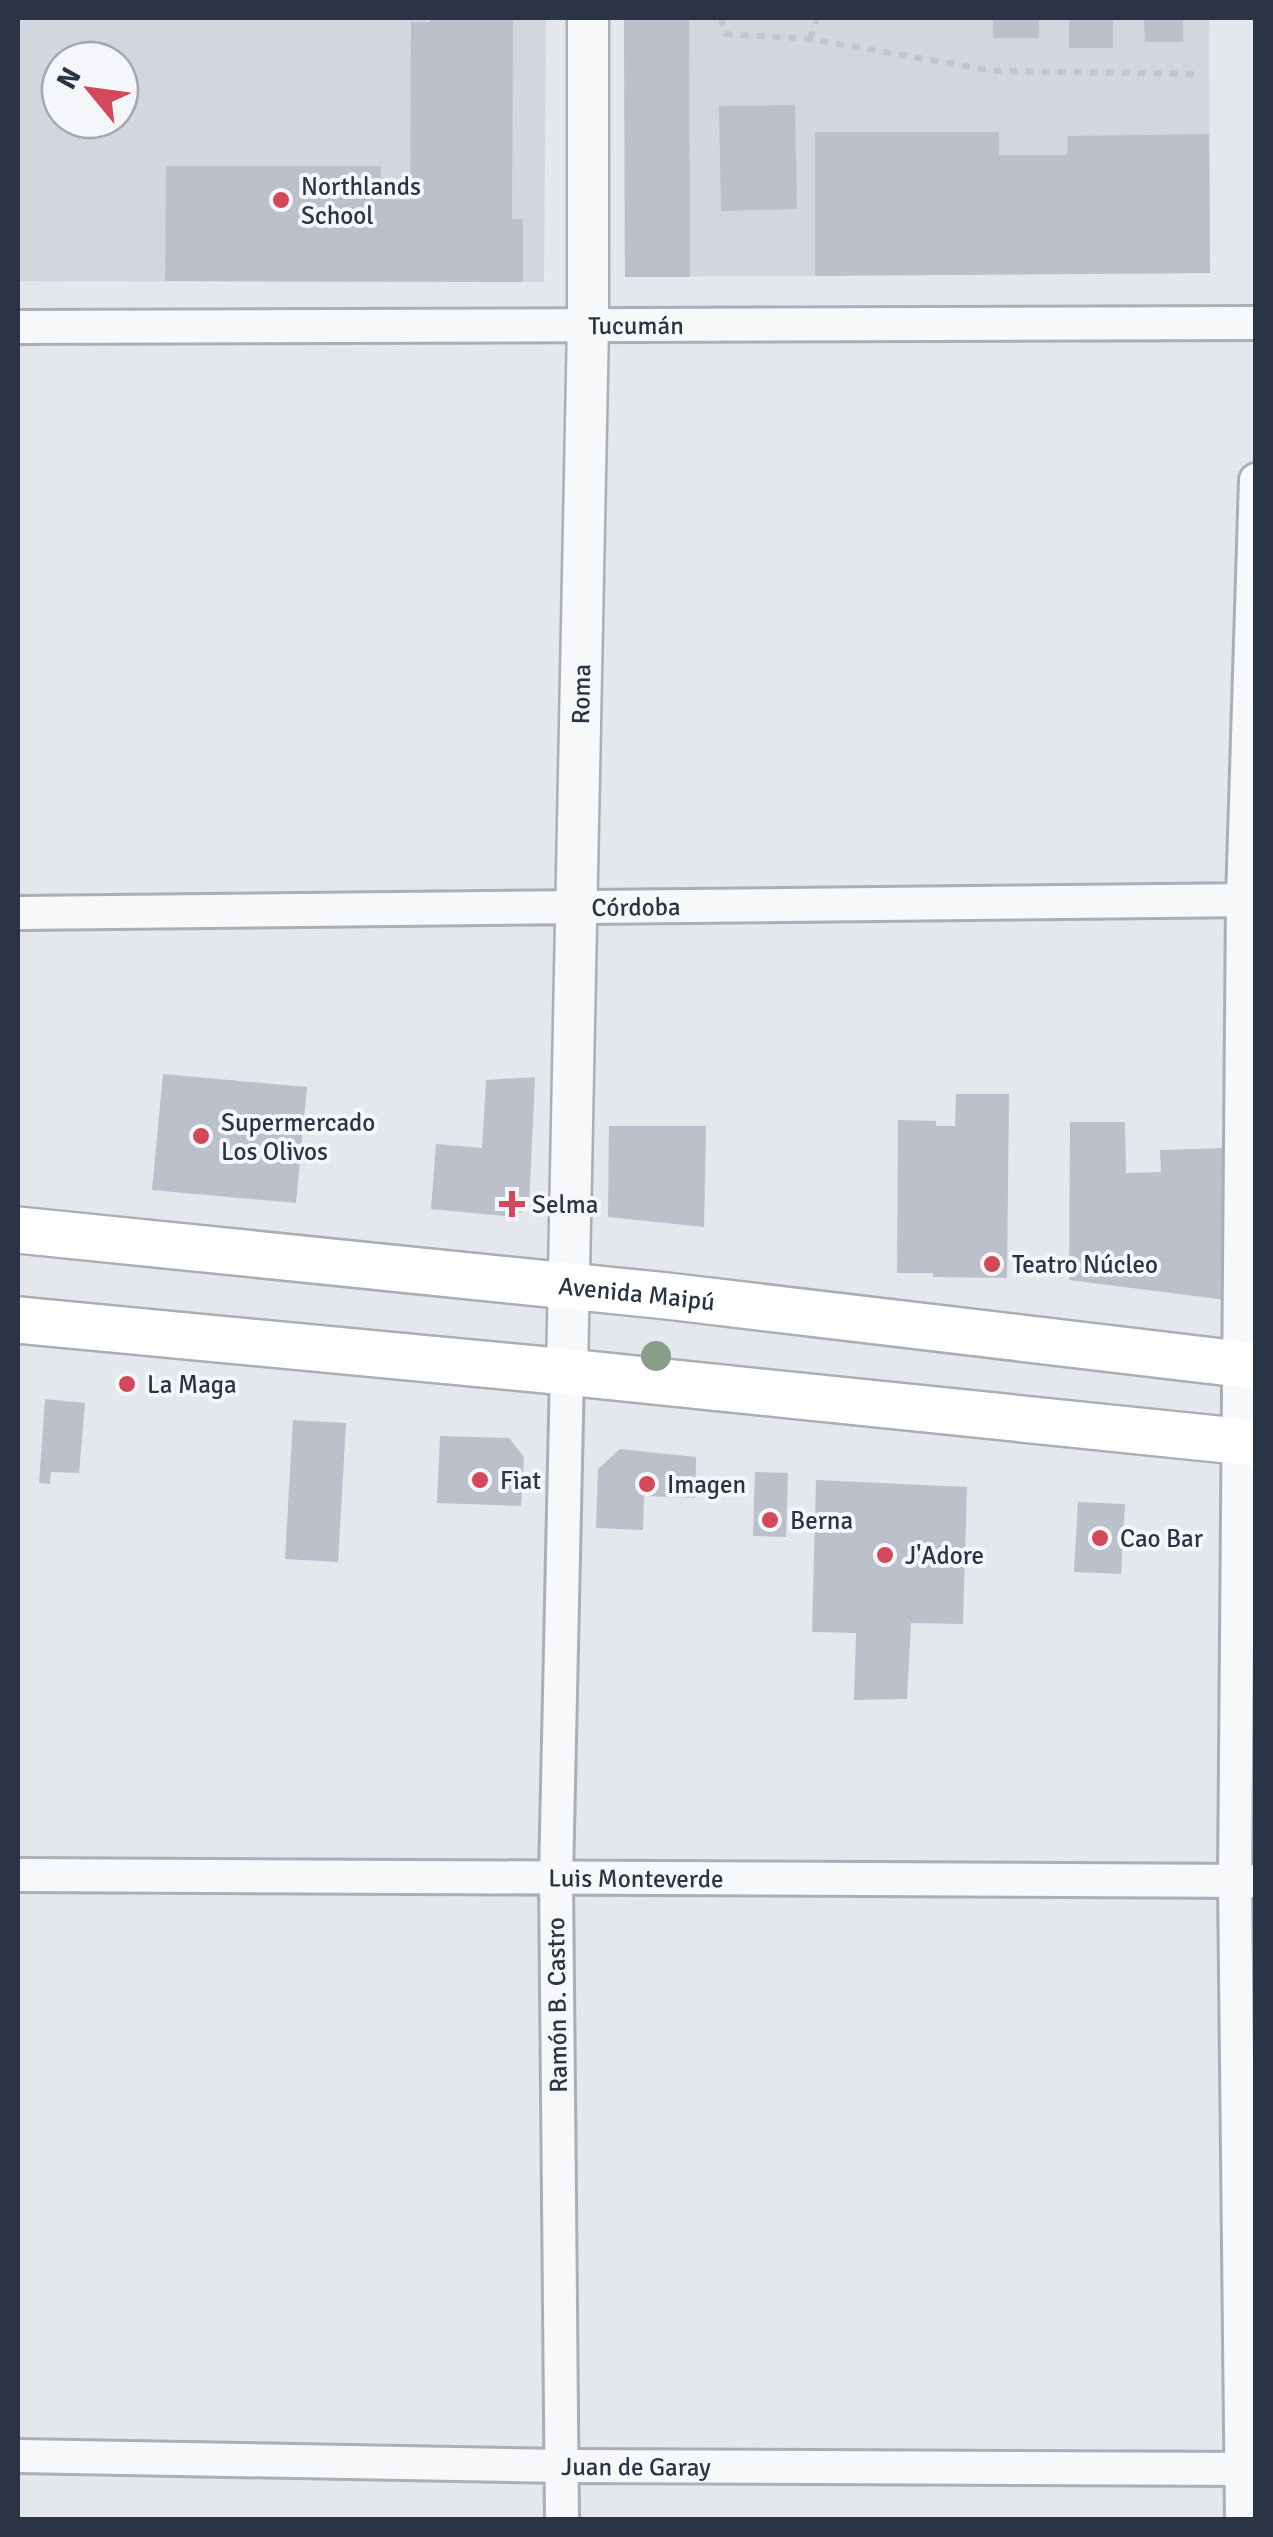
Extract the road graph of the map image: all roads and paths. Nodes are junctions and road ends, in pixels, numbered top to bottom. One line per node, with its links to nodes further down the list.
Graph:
1 (588, 18): 7 (street, Roma)
2 (720, 18): 4 (path)
3 (817, 18): 4 (path)
4 (810, 39): 5 (path)
5 (1201, 74)
6 (1256, 323): 7 (street, Tucumán)
7 (588, 325): 8 (street, Tucumán); 11 (street, Roma)
8 (18, 327)
9 (1256, 480): 10 (street)
10 (1249, 900): 11 (street, Córdoba); 16 (street)
11 (574, 908): 12 (street, Córdoba); 14 (street, Roma)
12 (18, 913)
13 (18, 1230): 14 (main road, Avenida Maipú)
14 (568, 1285): 16 (main road, Avenida Maipú); 17 (street, Roma)
15 (18, 1320): 17 (main road)
16 (1247, 1365): 18 (street)
17 (567, 1372): 18 (main road); 20 (street, Ramón B. Castro)
18 (1247, 1442): 21 (street)
19 (18, 1875): 20 (street, Luis Monteverde)
20 (556, 1878): 21 (street, Luis Monteverde); 23 (street, Ramón B. Castro)
21 (1245, 1881): 24 (street)
22 (18, 2456): 23 (street, Juan de Garay)
23 (562, 2466): 24 (street, Juan de Garay); 25 (street, Ramón B. Castro)
24 (1249, 2469): 26 (street)
25 (562, 2520)
26 (1242, 2520)

